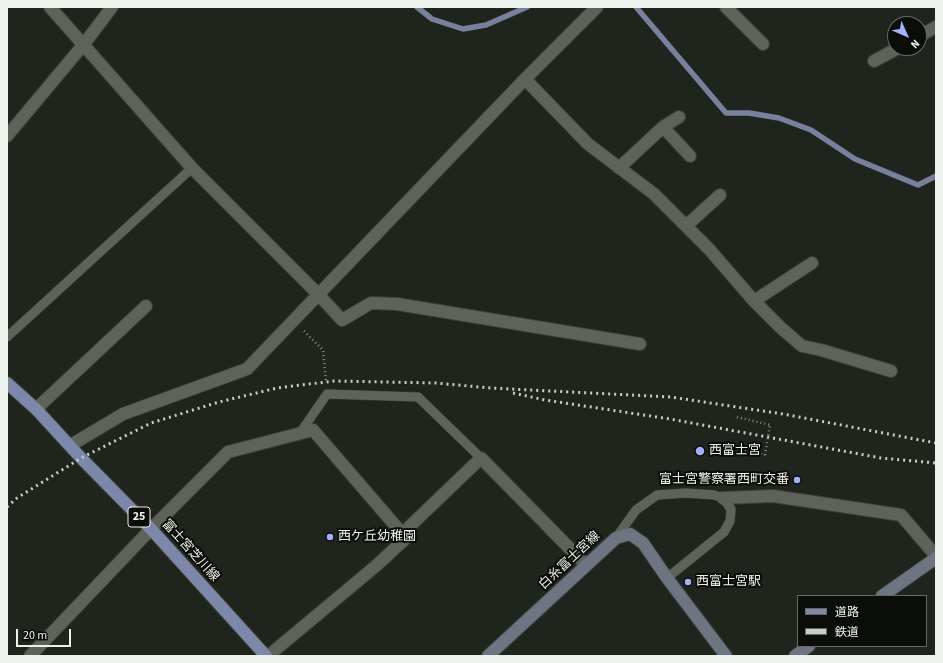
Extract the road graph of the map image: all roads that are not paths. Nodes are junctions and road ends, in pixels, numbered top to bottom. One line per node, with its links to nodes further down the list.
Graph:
1 (50, 7): 7 (street)
2 (112, 7): 7 (street)
3 (598, 7): 11 (street)
4 (726, 7): 8 (street)
5 (936, 27): 6 (street)
6 (927, 32)
7 (84, 44): 14 (street); 16 (street)
8 (763, 44)
9 (887, 54): 10 (street)
10 (874, 61)
11 (525, 79): 17 (street); 21 (street)
12 (678, 117): 13 (street)
13 (663, 128): 15 (street); 17 (street)
14 (7, 136)
15 (690, 156)
16 (192, 168): 21 (street); 24 (lane)
17 (619, 168): 19 (street)
18 (720, 195): 19 (street)
19 (686, 226): 22 (street)
20 (812, 263): 22 (street)
21 (318, 294): 25 (street); 30 (street)
22 (754, 301): 26 (street)
23 (146, 306): 28 (street)
24 (7, 337)
25 (640, 344)
26 (891, 371)
27 (7, 383): 28 (main road, 富士宮芝川線 / 25)
28 (36, 409): 30 (main road, 富士宮芝川線 / 25)
29 (300, 433): 31 (lane); 33 (street); 34 (street)
30 (70, 445): 33 (main road, 富士宮芝川線 / 25)
31 (481, 458): 34 (street); 37 (street)
32 (723, 498): 35 (lane); 36 (street); 38 (lane)
33 (151, 528): 41 (street); 42 (main road, 富士宮芝川線 / 25)
34 (406, 538): 42 (street)
35 (616, 538): 37 (main road, 白糸富士宮線); 38 (main road, 白糸富士宮線)
36 (936, 557): 39 (main road)
37 (586, 565): 43 (main road, 白糸富士宮線)
38 (667, 578): 44 (main road, 白糸富士宮線)
39 (883, 595)
40 (808, 647): 45 (main road)
41 (30, 656)
42 (267, 656)
43 (488, 656)
44 (726, 656)
45 (794, 656)

